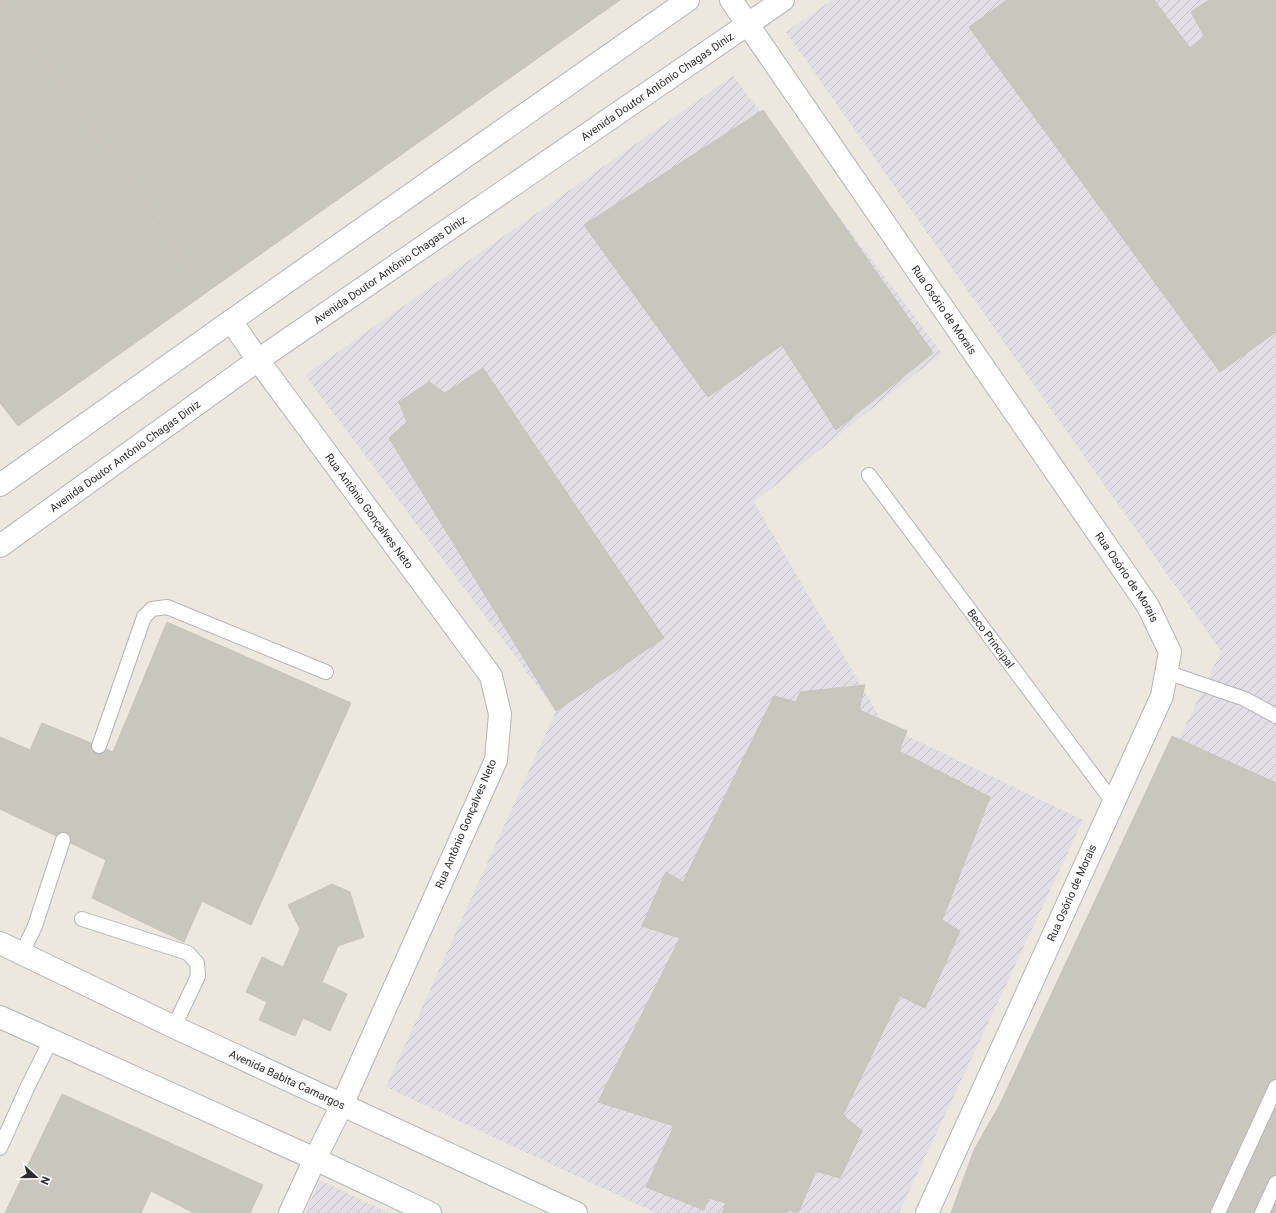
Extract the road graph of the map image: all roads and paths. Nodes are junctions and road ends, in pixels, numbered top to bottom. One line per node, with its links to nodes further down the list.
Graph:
1 (688, 0): 5 (street)
2 (731, 0): 4 (street, Rua Osório de Morais)
3 (783, 0): 4 (street, Avenida Doutor Antônio Chagas Diniz)
4 (748, 26): 6 (street, Avenida Doutor Antônio Chagas Diniz); 11 (street, Rua Osório de Morais)
5 (231, 320): 6 (street, Rua Antônio Gonçalves Neto); 8 (street)
6 (258, 360): 9 (street, Avenida Doutor Antônio Chagas Diniz); 23 (street, Rua Antônio Gonçalves Neto)
7 (869, 475): 14 (lane, Beco Principal)
8 (0, 485)
9 (0, 546)
10 (326, 672): 13 (lane)
11 (1166, 672): 12 (lane); 14 (street, Rua Osório de Morais)
12 (1276, 716)
13 (99, 746)
14 (1113, 802): 30 (street, Rua Osório de Morais)
15 (63, 840): 18 (lane)
16 (82, 919): 20 (lane)
17 (0, 943): 18 (street, Avenida Babita Camargos)
18 (22, 953): 20 (street, Avenida Babita Camargos)
19 (0, 1017): 21 (street)
20 (174, 1027): 23 (street, Avenida Babita Camargos)
21 (51, 1040): 24 (lane); 25 (street)
22 (1276, 1087): 31 (lane)
23 (342, 1105): 25 (street, Rua Antônio Gonçalves Neto); 29 (street, Avenida Babita Camargos)
24 (0, 1148)
25 (315, 1159): 27 (street, Rua Antônio Gonçalves Neto); 28 (street)
26 (1276, 1183): 32 (lane)
27 (290, 1213)
28 (430, 1213)
29 (576, 1213)
30 (927, 1213)
31 (1218, 1213)
32 (1262, 1213)

